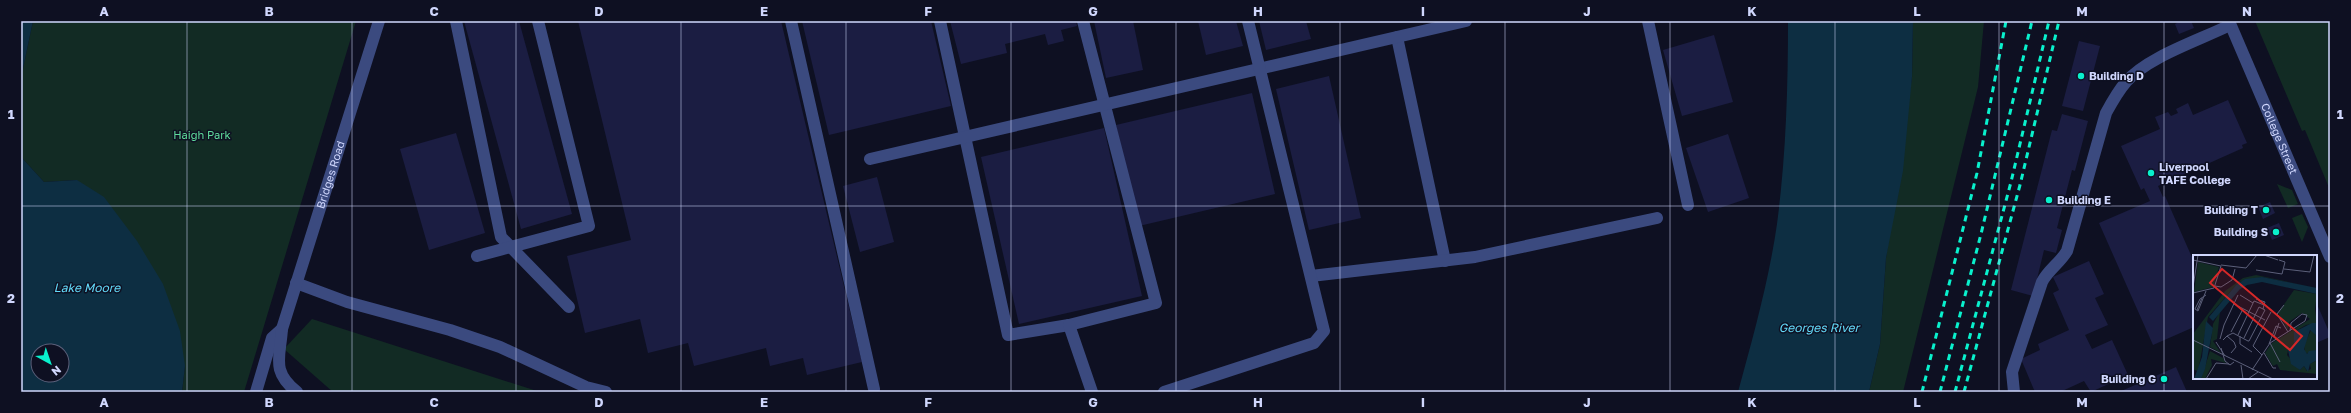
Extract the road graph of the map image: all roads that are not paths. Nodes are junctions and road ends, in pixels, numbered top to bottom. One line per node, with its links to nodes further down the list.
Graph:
1 (378, 21): 24 (street, Bridges Road)
2 (456, 21): 19 (street)
3 (538, 21): 19 (street)
4 (791, 21): 28 (street)
5 (940, 21): 15 (street)
6 (1084, 21): 14 (street)
7 (1248, 21): 13 (street)
8 (1466, 21): 11 (street)
9 (1648, 21): 17 (street)
10 (2230, 23): 21 (street, College Street); 34 (street)
11 (1416, 27): 12 (street)
12 (1397, 37): 13 (street); 22 (street)
13 (1260, 69): 14 (street); 23 (street)
14 (1104, 105): 15 (street); 26 (street)
15 (964, 137): 16 (street); 26 (street)
16 (870, 159)
17 (1688, 205)
18 (1657, 218): 22 (street)
19 (512, 247): 20 (street); 25 (street)
20 (477, 256)
21 (2330, 257)
22 (1445, 261): 23 (street)
23 (1311, 276): 33 (street)
24 (296, 283): 27 (street, Bridges Road); 31 (street)
25 (569, 308)
26 (1069, 325): 32 (street)
27 (282, 335): 29 (street, Bridges Road); 30 (street, Bridges Road)
28 (874, 389)
29 (256, 392)
30 (297, 392)
31 (606, 392)
32 (1092, 392)
33 (1164, 392)
34 (2014, 392)

